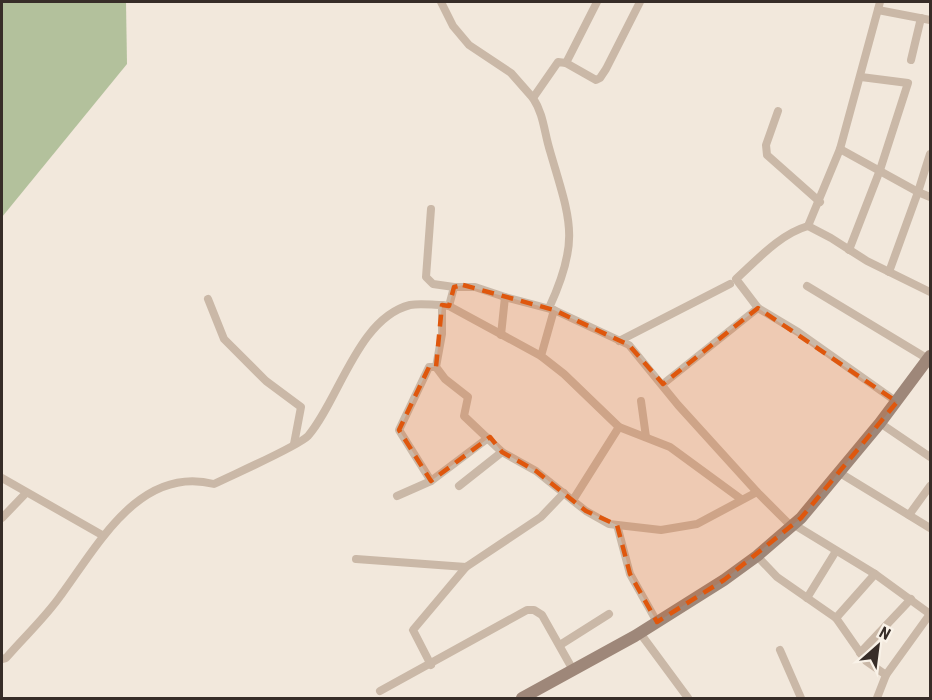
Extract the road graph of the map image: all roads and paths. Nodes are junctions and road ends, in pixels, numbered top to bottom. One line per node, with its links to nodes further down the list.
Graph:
1 (441, 2): 9 (street)
2 (597, 2): 7 (street)
3 (640, 2): 7 (street)
4 (879, 6): 5 (street); 8 (street)
5 (926, 19): 6 (street)
6 (911, 60)
7 (566, 63): 9 (street)
8 (861, 78): 11 (street); 13 (street)
9 (533, 98): 29 (street)
10 (778, 111): 16 (street)
11 (840, 149): 13 (street); 16 (street)
12 (930, 154): 14 (street)
13 (880, 170): 14 (street); 19 (street)
14 (918, 192): 15 (street); 20 (street)
15 (930, 198)
16 (820, 202): 18 (street)
17 (431, 209): 22 (street)
18 (808, 226): 19 (street); 28 (street)
19 (849, 250): 20 (street)
20 (889, 272): 24 (street)
21 (730, 284): 31 (street)
22 (454, 286): 25 (street); 27 (street)
23 (807, 286): 33 (street)
24 (930, 290)
25 (506, 297): 29 (street); 30 (street)
26 (208, 299): 42 (street)
27 (446, 305): 30 (street); 34 (street); 42 (street)
28 (758, 308): 35 (street); 37 (street)
29 (552, 309): 31 (street); 32 (street)
30 (501, 335): 32 (street)
31 (619, 341): 35 (street)
32 (541, 356): 39 (street)
33 (929, 357): 37 (main road)
34 (436, 368): 41 (street); 47 (street)
35 (663, 384): 50 (street)
36 (641, 401): 40 (street)
37 (897, 402): 38 (main road)
38 (880, 423): 44 (street); 45 (main road)
39 (619, 427): 40 (street); 55 (street)
40 (646, 436): 54 (street)
41 (489, 438): 43 (street); 47 (street)
42 (294, 444): 61 (street)
43 (502, 452): 48 (street); 52 (street)
44 (930, 457)
45 (840, 473): 56 (street); 59 (main road)
46 (2, 478): 51 (street)
47 (431, 480): 53 (street)
48 (459, 486)
49 (930, 486): 56 (street)
50 (757, 492): 54 (street); 59 (street)
51 (26, 493): 57 (street); 61 (street)
52 (564, 493): 55 (street); 65 (street)
53 (397, 496)
54 (741, 499): 58 (street)
55 (573, 500): 58 (street)
56 (909, 514): 60 (street)
57 (2, 518)
58 (616, 525): 72 (street)
59 (792, 525): 62 (street); 63 (main road)
60 (930, 528)
61 (102, 535): 77 (street)
62 (836, 550): 66 (street); 67 (street)
63 (757, 556): 67 (street); 72 (main road)
64 (356, 559): 65 (street)
65 (466, 567): 78 (street)
66 (875, 574): 68 (street); 71 (street)
67 (807, 598): 71 (street)
68 (911, 599): 70 (street); 76 (street)
69 (609, 614): 74 (street)
70 (930, 614): 80 (street)
71 (836, 618): 76 (street)
72 (657, 622): 73 (main road)
73 (640, 633): 79 (main road); 83 (street)
74 (560, 645): 78 (street); 79 (street)
75 (780, 650): 84 (street)
76 (860, 653): 80 (street)
77 (2, 659)
78 (431, 665): 81 (street)
79 (573, 670): 82 (main road)
80 (886, 675): 85 (street)
81 (380, 691)
82 (522, 699)
83 (688, 699)
84 (801, 699)
85 (877, 699)

